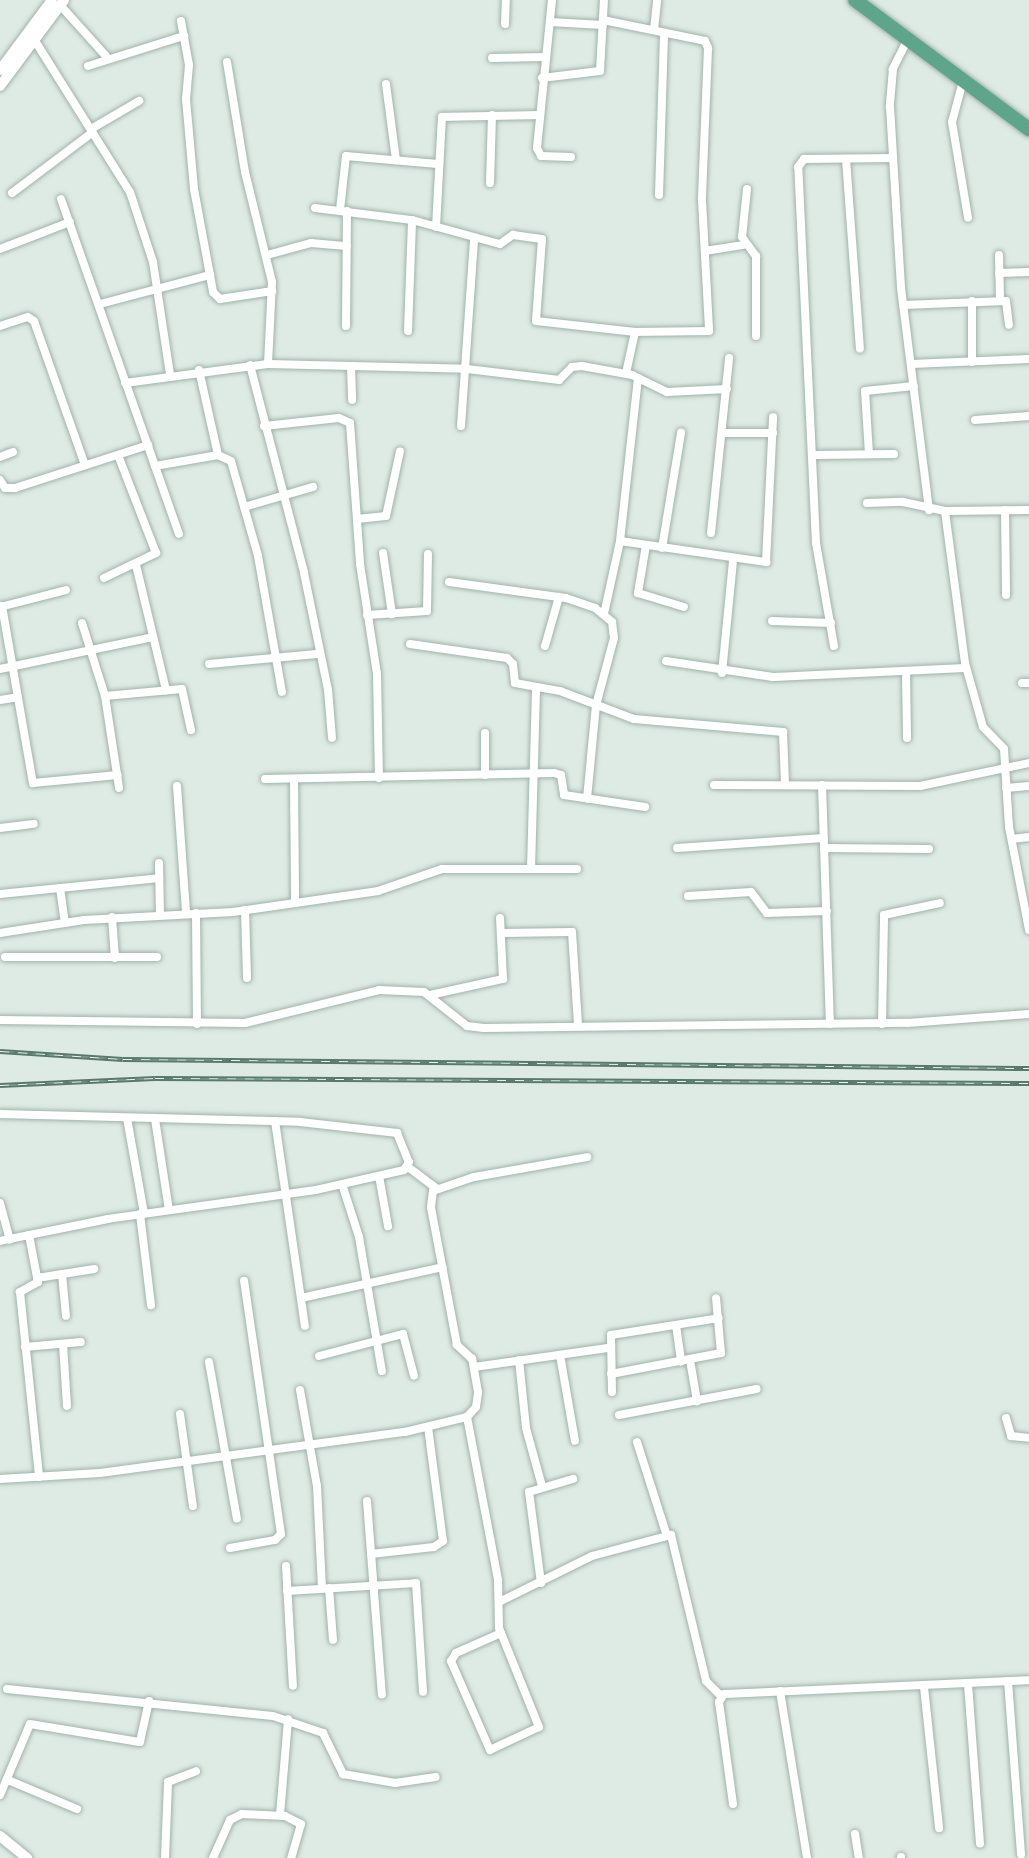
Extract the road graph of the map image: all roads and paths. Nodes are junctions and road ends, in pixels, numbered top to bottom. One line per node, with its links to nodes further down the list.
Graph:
1 (506, 0): 10 (street)
2 (552, 0): 8 (street)
3 (604, 0): 9 (street)
4 (657, 0): 11 (street)
5 (855, 0): 15 (main road)
6 (59, 2): 13 (street); 16 (street)
7 (181, 21): 14 (street)
8 (550, 22): 9 (street); 17 (street)
9 (603, 22): 11 (street); 22 (street)
10 (505, 24)
11 (654, 30): 12 (street)
12 (664, 33): 39 (street); 51 (street)
13 (32, 35): 21 (street); 25 (street); 30 (street)
14 (184, 36): 16 (street); 56 (street)
15 (908, 39): 23 (main road); 32 (street)
16 (106, 56): 20 (street)
17 (545, 57): 18 (street); 22 (street)
18 (492, 58)
19 (227, 63): 52 (street)
20 (88, 66)
21 (0, 69)
22 (542, 78): 28 (street)
23 (963, 81): 29 (main road); 43 (street)
24 (386, 84): 33 (street)
25 (0, 86)
26 (139, 101): 30 (street)
27 (492, 115): 28 (street); 35 (street); 36 (street)
28 (537, 115): 31 (street)
29 (1029, 129)
30 (92, 130): 38 (street); 57 (street)
31 (571, 157)
32 (893, 158): 34 (street); 62 (street)
33 (396, 159): 35 (street); 42 (street)
34 (846, 159): 69 (street); 101 (street)
35 (438, 164): 46 (street)
36 (490, 183)
37 (747, 189): 48 (street)
38 (12, 193)
39 (658, 195)
40 (61, 199): 45 (street)
41 (315, 208): 42 (street)
42 (343, 210): 44 (street); 49 (street)
43 (968, 218)
44 (412, 220): 46 (street); 66 (street)
45 (70, 222): 50 (street); 61 (street)
46 (436, 227): 47 (street)
47 (474, 239): 67 (street); 77 (street)
48 (744, 245): 51 (street); 68 (street)
49 (347, 246): 52 (street); 65 (street)
50 (0, 249)
51 (705, 251): 67 (street)
52 (267, 255): 58 (street)
53 (999, 255): 55 (street)
54 (1029, 272): 55 (street)
55 (999, 273): 59 (street)
56 (210, 275): 57 (street); 58 (street)
57 (158, 289): 61 (street); 80 (street)
58 (272, 291): 73 (street)
59 (1000, 300): 60 (street); 63 (street)
60 (972, 301): 62 (street); 72 (street)
61 (100, 304): 82 (street)
62 (903, 305): 74 (street)
63 (1009, 325)
64 (0, 326): 103 (street)
65 (346, 326)
66 (408, 331)
67 (635, 332): 79 (street)
68 (756, 336)
69 (860, 348)
70 (729, 358): 84 (street)
71 (1029, 359): 72 (street)
72 (972, 362): 74 (street)
73 (268, 364): 75 (street); 76 (street)
74 (911, 364): 83 (street)
75 (250, 365): 78 (street); 89 (street)
76 (351, 367): 77 (street); 85 (street)
77 (467, 369): 79 (street); 90 (street)
78 (199, 370): 80 (street); 100 (street)
79 (626, 373): 81 (street)
80 (170, 375): 82 (street)
81 (638, 378): 84 (street); 117 (street)
82 (125, 383): 94 (street)
83 (914, 386): 97 (street); 110 (street)
84 (727, 389): 92 (street)
85 (352, 400)
86 (1029, 416): 88 (street)
87 (773, 417): 93 (street)
88 (975, 420)
89 (264, 426): 107 (street); 114 (street)
90 (461, 426)
91 (681, 433): 119 (street)
92 (723, 433): 93 (street); 115 (street)
93 (773, 433): 122 (street)
94 (148, 445): 99 (street); 104 (street)
95 (400, 451): 114 (street)
96 (13, 452): 102 (street)
97 (868, 454): 98 (street); 101 (street)
98 (894, 454)
99 (117, 455): 103 (street); 123 (street)
100 (218, 455): 104 (street); 109 (street)
101 (815, 455): 136 (street)
102 (0, 457)
103 (85, 465): 105 (street)
104 (155, 466): 116 (street)
105 (0, 480)
106 (313, 487): 107 (street)
107 (284, 496): 109 (street); 142 (street)
108 (867, 503): 110 (street)
109 (244, 507): 143 (street)
110 (929, 510): 113 (street)
111 (1005, 510): 112 (street); 113 (street); 127 (street)
112 (1029, 510)
113 (945, 511): 147 (street)
114 (357, 519): 133 (street)
115 (711, 533)
116 (179, 534)
117 (620, 541): 118 (street); 132 (street)
118 (646, 545): 119 (street); 130 (street)
119 (662, 548): 122 (street)
120 (383, 553): 131 (street)
121 (428, 554): 131 (street)
122 (733, 560): 149 (street)
123 (136, 565): 124 (street); 137 (street)
124 (104, 578)
125 (449, 582): 128 (street)
126 (66, 590): 129 (street)
127 (1006, 595)
128 (559, 597): 132 (street); 139 (street)
129 (1, 607): 146 (street)
130 (684, 607)
131 (392, 614): 133 (street)
132 (604, 614): 157 (street)
133 (367, 615): 167 (street)
134 (772, 621): 136 (street)
135 (82, 623): 141 (street)
136 (831, 623): 140 (street)
137 (153, 638): 141 (street); 152 (street)
138 (410, 644): 151 (street)
139 (545, 646)
140 (834, 646)
141 (90, 653): 146 (street); 155 (street)
142 (317, 654): 143 (street); 160 (street)
143 (277, 659): 145 (street); 153 (street)
144 (666, 661): 149 (street)
145 (209, 664)
146 (12, 667): 148 (street); 154 (street)
147 (966, 668): 150 (street); 163 (street)
148 (0, 669)
149 (722, 673): 150 (street)
150 (906, 673): 161 (street)
151 (536, 687): 157 (street); 164 (street)
152 (166, 690): 155 (street); 158 (street)
153 (282, 692)
154 (18, 696): 156 (street); 166 (street)
155 (105, 696): 166 (street)
156 (0, 700)
157 (596, 705): 170 (street); 177 (street)
158 (191, 730)
159 (485, 733): 165 (street)
160 (332, 738)
161 (907, 738)
162 (1029, 763): 163 (street)
163 (1004, 765): 172 (street); 176 (street)
164 (530, 774): 165 (street); 177 (street); 188 (street)
165 (484, 775): 167 (street)
166 (118, 776): 175 (street)
167 (379, 778): 169 (street)
168 (265, 779): 169 (street)
169 (294, 780): 195 (street)
170 (784, 784): 171 (street); 172 (street)
171 (714, 785)
172 (822, 785): 182 (street)
173 (177, 786): 201 (street)
174 (1029, 786): 176 (street)
175 (118, 788)
176 (1006, 788): 183 (street)
177 (587, 799): 178 (street)
178 (645, 807)
179 (34, 824): 180 (street)
180 (0, 828)
181 (1029, 837): 183 (street)
182 (824, 838): 184 (street); 185 (street)
183 (1012, 839): 193 (street)
184 (677, 848)
185 (824, 848): 186 (street); 198 (street)
186 (929, 849)
187 (159, 863): 190 (street)
188 (531, 869): 189 (street); 195 (street)
189 (578, 869)
190 (159, 878): 191 (street); 200 (street)
191 (60, 888): 192 (street); 204 (street)
192 (0, 894)
193 (1026, 895): 205 (street)
194 (688, 896): 198 (street)
195 (295, 903): 197 (street)
196 (940, 903): 217 (street)
197 (245, 910): 199 (street); 211 (street)
198 (827, 911): 216 (street)
199 (196, 913): 201 (street); 215 (street)
200 (160, 914): 201 (street); 202 (street)
201 (186, 914)
202 (112, 917): 204 (street); 210 (street)
203 (500, 918): 207 (street)
204 (65, 922): 206 (street)
205 (1029, 930)
206 (0, 933)
207 (502, 933): 212 (street); 218 (street)
208 (6, 957): 210 (street)
209 (157, 957): 210 (street)
210 (115, 958)
211 (247, 978)
212 (430, 995): 215 (street); 218 (street)
213 (1029, 1014): 217 (street)
214 (0, 1020): 215 (street)
215 (197, 1024)
216 (830, 1024): 217 (street); 218 (street)
217 (882, 1024)
218 (578, 1026)
219 (0, 1114): 220 (street)
220 (127, 1118): 221 (street); 231 (street)
221 (154, 1119): 222 (street); 230 (street)
222 (275, 1121): 224 (street); 228 (street)
223 (587, 1157): 227 (street)
224 (408, 1167): 225 (street); 227 (street)
225 (379, 1176): 226 (street); 232 (street)
226 (342, 1184): 228 (street); 241 (street)
227 (436, 1188): 236 (street)
228 (285, 1194): 230 (street); 242 (street)
229 (0, 1203): 234 (street)
230 (170, 1210): 231 (street)
231 (142, 1213): 233 (street); 244 (street)
232 (388, 1226)
233 (29, 1235): 234 (street); 239 (street)
234 (10, 1240): 235 (street)
235 (0, 1241)
236 (443, 1267): 241 (street); 259 (street)
237 (94, 1269): 238 (street)
238 (63, 1274): 239 (street); 245 (street)
239 (37, 1278): 252 (street)
240 (244, 1281): 277 (street)
241 (368, 1284): 242 (street); 249 (street)
242 (301, 1298): 248 (street)
243 (716, 1298): 246 (street)
244 (151, 1305)
245 (66, 1316)
246 (719, 1318): 247 (street); 257 (street)
247 (676, 1325): 253 (street); 257 (street)
248 (305, 1326)
249 (377, 1340): 255 (street); 260 (street); 262 (street)
250 (81, 1342): 251 (street)
251 (63, 1344): 252 (street); 267 (street)
252 (25, 1347): 280 (street)
253 (608, 1348): 254 (street); 261 (street)
254 (560, 1355): 256 (street); 274 (street)
255 (319, 1356)
256 (519, 1360): 259 (street); 283 (street)
257 (685, 1361): 261 (street); 266 (street)
258 (209, 1362): 278 (street)
259 (474, 1367): 270 (street)
260 (382, 1371)
261 (611, 1374): 265 (street)
262 (414, 1376)
263 (757, 1389): 266 (street)
264 (300, 1390): 275 (street)
265 (612, 1392)
266 (698, 1401): 269 (street)
267 (67, 1406)
268 (180, 1414): 279 (street)
269 (620, 1415)
270 (467, 1417): 272 (street); 295 (street)
271 (1006, 1418): 273 (street)
272 (428, 1427): 275 (street); 289 (street)
273 (1029, 1438)
274 (575, 1441)
275 (310, 1442): 277 (street); 293 (street)
276 (637, 1442): 287 (street)
277 (270, 1448): 278 (street); 288 (street)
278 (229, 1453): 279 (street); 286 (street)
279 (187, 1459): 280 (street); 285 (street)
280 (39, 1477): 281 (street)
281 (0, 1479)
282 (573, 1479): 283 (street)
283 (542, 1486): 291 (street)
284 (367, 1501): 289 (street)
285 (193, 1506)
286 (237, 1519)
287 (666, 1533): 291 (street); 307 (street)
288 (230, 1548)
289 (371, 1554): 292 (street)
290 (286, 1566): 294 (street)
291 (541, 1583): 295 (street)
292 (373, 1584): 293 (street); 305 (street); 306 (street)
293 (326, 1588): 294 (street); 297 (street)
294 (287, 1591): 301 (street)
295 (499, 1602): 296 (street)
296 (501, 1634): 296 (street)
297 (333, 1640)
298 (1029, 1680): 299 (street)
299 (1008, 1681): 300 (street); 321 (street)
300 (968, 1684): 302 (street); 320 (street)
301 (293, 1686)
302 (924, 1687): 304 (street); 317 (street)
303 (7, 1689): 308 (street)
304 (780, 1691): 307 (street); 326 (street)
305 (423, 1692)
306 (382, 1694)
307 (721, 1696): 314 (street)
308 (149, 1701): 309 (street); 312 (street)
309 (288, 1719): 311 (street); 316 (street)
310 (196, 1771): 323 (street)
311 (436, 1777)
312 (8, 1780): 313 (street); 315 (street)
313 (0, 1795)
314 (733, 1804)
315 (76, 1809)
316 (280, 1815): 324 (street); 325 (street)
317 (939, 1828)
318 (855, 1834): 327 (street)
319 (0, 1836): 322 (street)
320 (980, 1844)
321 (1021, 1855)
322 (27, 1858)
323 (165, 1858)
324 (213, 1858)
325 (291, 1858)
326 (807, 1858)
327 (859, 1858)

